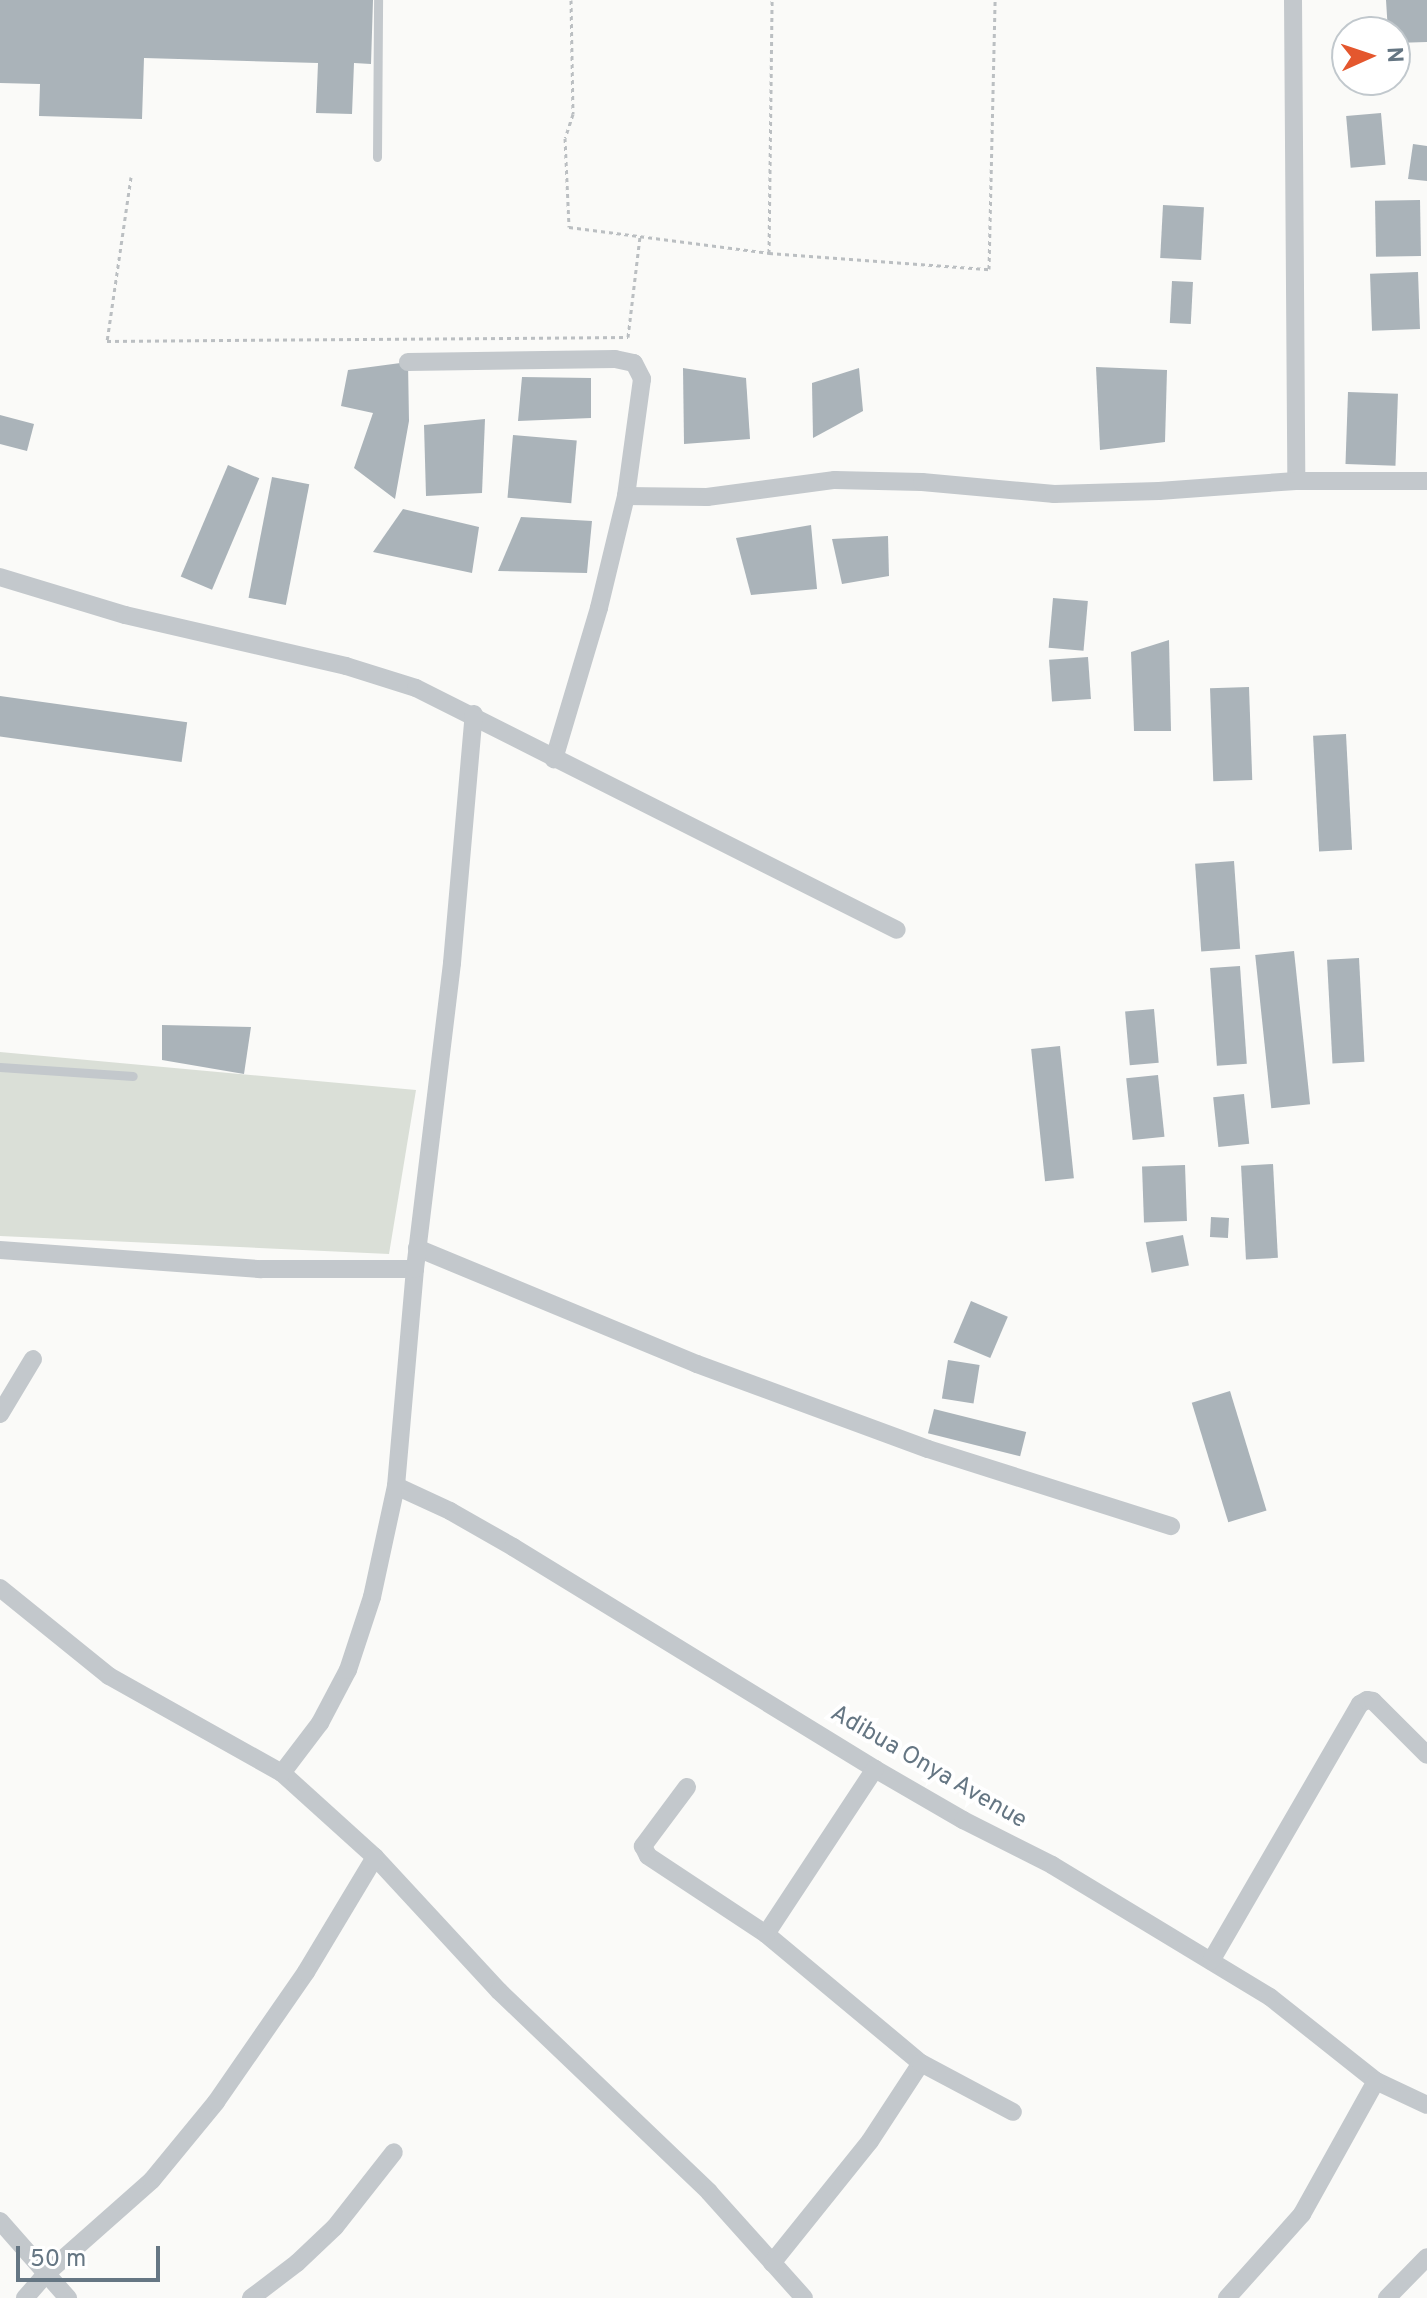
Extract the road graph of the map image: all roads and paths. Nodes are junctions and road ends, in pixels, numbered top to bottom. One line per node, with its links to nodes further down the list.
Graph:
1 (378, 0): 6 (lane)
2 (571, 0): 8 (path)
3 (772, 0): 9 (path)
4 (995, 0): 9 (path)
5 (1293, 0): 11 (street)
6 (377, 157)
7 (131, 177): 8 (path)
8 (640, 236): 9 (path)
9 (769, 253)
10 (408, 362): 13 (street)
11 (1296, 481): 12 (street); 13 (street)
12 (1427, 481)
13 (626, 496): 16 (street)
14 (0, 577): 15 (street)
15 (474, 714): 16 (street); 20 (street)
16 (554, 759): 17 (street)
17 (897, 930)
18 (0, 1067): 19 (lane)
19 (133, 1076)
20 (417, 1248): 22 (street); 26 (street)
21 (0, 1250): 22 (street)
22 (415, 1269): 25 (street)
23 (33, 1359): 24 (street)
24 (0, 1414)
25 (396, 1486): 29 (street, Adibua Onya Avenue); 30 (street)
26 (1171, 1526)
27 (0, 1588): 30 (street)
28 (1427, 1755): 34 (street)
29 (875, 1769): 33 (street); 34 (street, Adibua Onya Avenue)
30 (282, 1773): 32 (street)
31 (687, 1787): 33 (street)
32 (375, 1857): 42 (street); 43 (street)
33 (766, 1934): 35 (street)
34 (1211, 1961): 36 (street, Adibua Onya Avenue)
35 (921, 2063): 38 (street); 42 (street)
36 (1376, 2081): 37 (street, Adibua Onya Avenue); 48 (street)
37 (1427, 2105)
38 (1013, 2112)
39 (394, 2152): 46 (street)
40 (0, 2221): 43 (street)
41 (1427, 2257): 49 (street)
42 (772, 2263): 47 (street)
43 (47, 2273): 44 (street); 45 (street)
44 (25, 2298)
45 (68, 2298)
46 (251, 2298)
47 (804, 2298)
48 (1227, 2298)
49 (1387, 2298)

